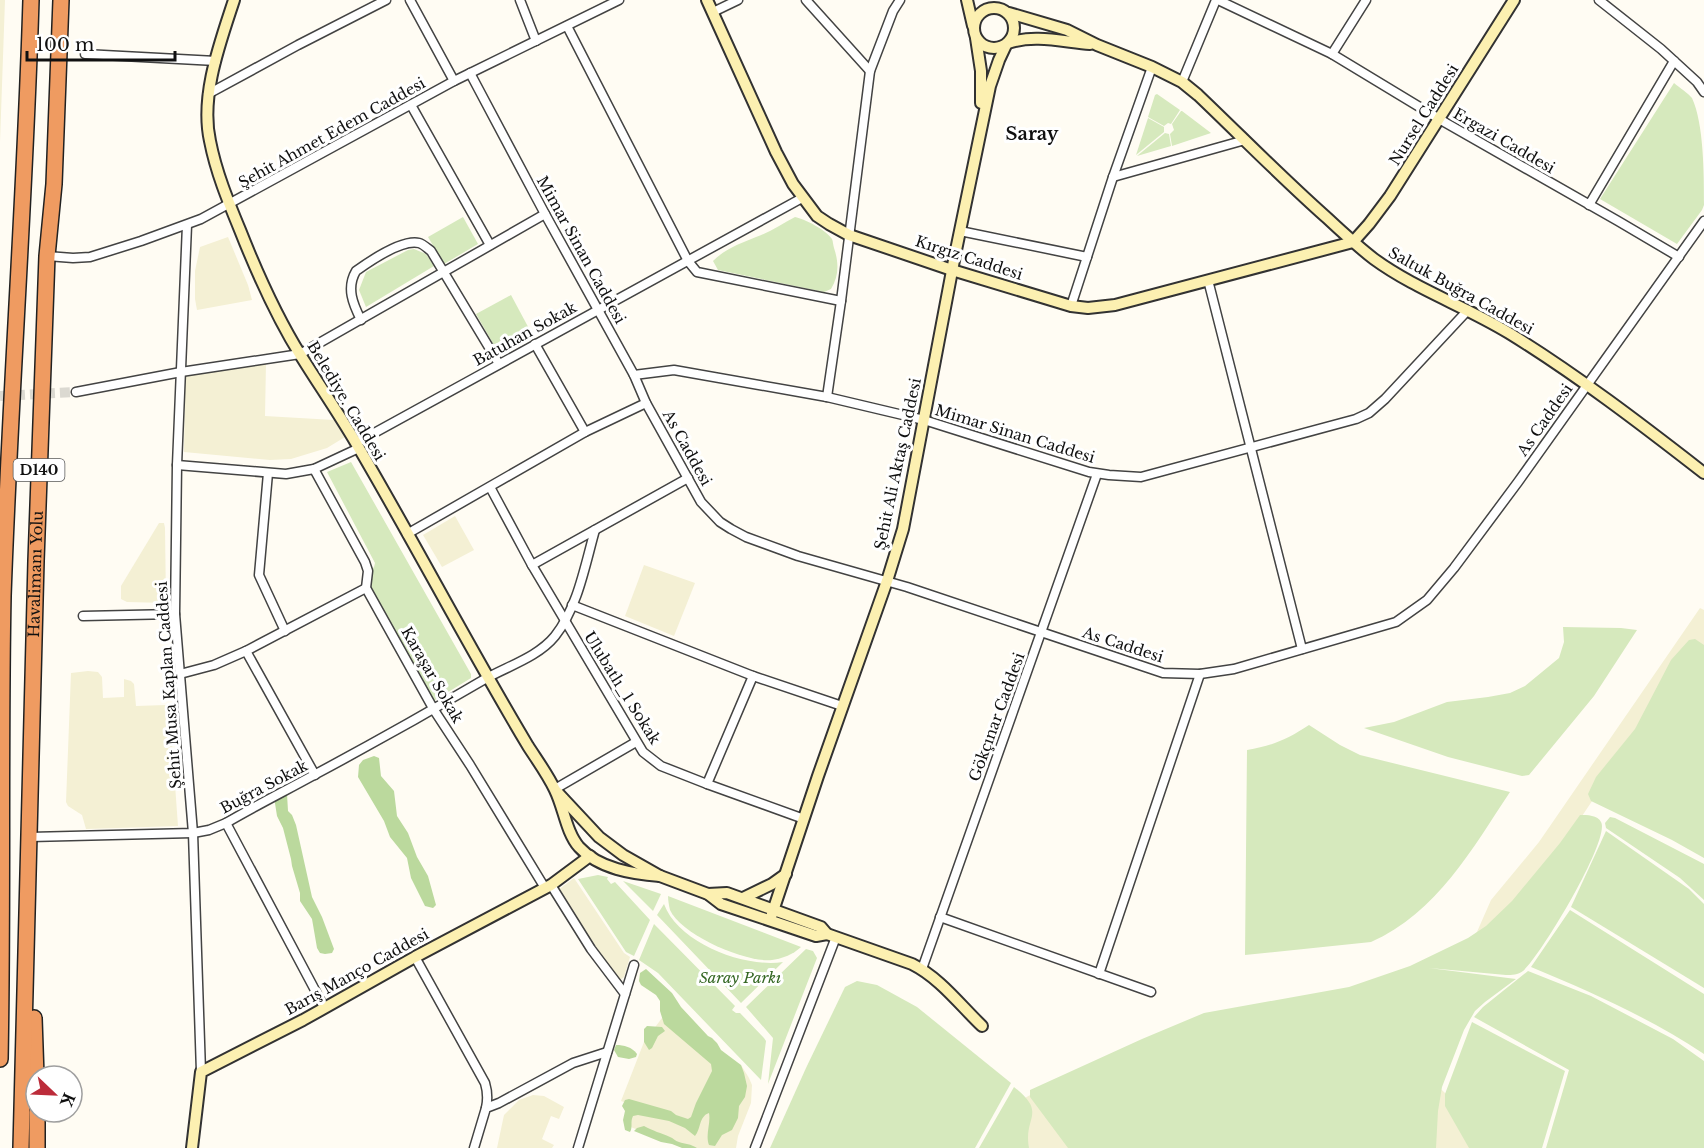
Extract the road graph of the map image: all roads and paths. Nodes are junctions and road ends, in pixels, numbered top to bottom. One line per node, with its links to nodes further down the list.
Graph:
1 (31, 0): 88 (highway, Havalimanı Yolu / D140)
2 (61, 0): 51 (highway, Havalimanı Yolu / D140)
3 (234, 0): 27 (street, Belediye. Caddesi)
4 (386, 0): 35 (street)
5 (410, 0): 32 (street)
6 (520, 0): 22 (street)
7 (619, 0): 20 (street, Şehit Ahmet Edem Caddesi)
8 (707, 0): 19 (street, Kırgız Caddesi)
9 (738, 0): 19 (street)
10 (806, 0): 30 (street)
11 (900, 0): 30 (street)
12 (967, 0): 21 (street, Şehit Ali Aktaş Caddesi)
13 (993, 0): 18 (street)
14 (1217, 0): 26 (street, Ergazi Caddesi); 33 (street)
15 (1366, 0): 26 (street)
16 (1514, 0): 37 (street, Nursel Caddesi)
17 (1599, 0): 28 (street)
18 (1006, 11): 21 (street); 23 (street, Şehit Ali Aktaş Caddesi); 24 (street, Saltuk Buğra Caddesi)
19 (713, 12): 41 (street, Kırgız Caddesi)
20 (567, 26): 22 (street, Şehit Ahmet Edem Caddesi); 54 (street)
21 (974, 31): 23 (street); 39 (street, Şehit Ali Aktaş Caddesi)
22 (536, 41): 31 (street, Şehit Ahmet Edem Caddesi)
23 (1007, 44): 24 (street, Saltuk Buğra Caddesi); 39 (street, Şehit Ali Aktaş Caddesi)
24 (1097, 45): 29 (street, Saltuk Buğra Caddesi)
25 (85, 54): 27 (street)
26 (1332, 54): 37 (street, Ergazi Caddesi)
27 (216, 61): 35 (street, Belediye. Caddesi)
28 (1674, 61): 34 (street); 43 (street)
29 (1152, 67): 33 (street, Saltuk Buğra Caddesi); 40 (street)
30 (870, 71): 48 (street)
31 (470, 73): 32 (street, Şehit Ahmet Edem Caddesi); 44 (street, Mimar Sinan Caddesi)
32 (454, 81): 36 (street, Şehit Ahmet Edem Caddesi)
33 (1182, 82): 38 (street, Saltuk Buğra Caddesi)
34 (1704, 92)
35 (208, 94): 42 (street, Belediye. Caddesi)
36 (411, 105): 42 (street, Şehit Ahmet Edem Caddesi); 50 (street)
37 (1439, 119): 43 (street, Ergazi Caddesi); 49 (street, Nursel Caddesi)
38 (1245, 140): 40 (street); 49 (street, Saltuk Buğra Caddesi)
39 (978, 142): 47 (street, Şehit Ali Aktaş Caddesi)
40 (1113, 177): 52 (street)
41 (802, 198): 48 (street, Kırgız Caddesi); 54 (street, Batuhan Sokak)
42 (230, 205): 46 (street, Şehit Ahmet Edem Caddesi); 64 (street, Belediye. Caddesi)
43 (1589, 205): 53 (street, Ergazi Caddesi)
44 (545, 214): 50 (street); 60 (street, Mimar Sinan Caddesi)
45 (1704, 221): 53 (street, As Caddesi)
46 (187, 225): 51 (street, Şehit Ahmet Edem Caddesi); 66 (street, Şehit Musa Kaplan Caddesi)
47 (960, 231): 52 (street); 55 (street, Şehit Ali Aktaş Caddesi)
48 (849, 235): 55 (street, Kırgız Caddesi); 58 (street)
49 (1353, 242): 57 (street, Kırgız Caddesi); 61 (street, Saltuk Buğra Caddesi)
50 (490, 245): 56 (street)
51 (47, 256): 111 (highway, Havalimanı Yolu / D140)
52 (1087, 257): 59 (street)
53 (1679, 257): 68 (street, As Caddesi)
54 (688, 261): 58 (street); 60 (street, Batuhan Sokak)
55 (952, 270): 59 (street, Kırgız Caddesi); 72 (street, Şehit Ali Aktaş Caddesi)
56 (443, 272): 62 (street); 62 (street); 65 (street)
57 (1208, 280): 59 (street, Kırgız Caddesi); 75 (street)
58 (842, 301): 70 (street)
59 (1071, 306)
60 (598, 310): 63 (street, Batuhan Sokak); 67 (street, Mimar Sinan Caddesi)
61 (1468, 310): 68 (street, Saltuk Buğra Caddesi); 75 (street, Mimar Sinan Caddesi)
62 (361, 320): 64 (street)
63 (535, 344): 65 (street, Batuhan Sokak); 73 (street)
64 (300, 354): 66 (street); 74 (street, Belediye. Caddesi)
65 (499, 364): 74 (street, Batuhan Sokak)
66 (181, 372): 69 (street); 76 (street, Şehit Musa Kaplan Caddesi)
67 (634, 375): 70 (street, Mimar Sinan Caddesi); 71 (street, As Caddesi)
68 (1587, 384): 79 (street, Saltuk Buğra Caddesi); 96 (street, As Caddesi)
69 (76, 392)
70 (827, 397): 72 (street, Mimar Sinan Caddesi)
71 (646, 403): 73 (street); 81 (street, As Caddesi)
72 (924, 420): 80 (street, Mimar Sinan Caddesi); 86 (street, Şehit Ali Aktaş Caddesi)
73 (585, 432): 82 (street)
74 (357, 446): 77 (street, Batuhan Sokak); 84 (street, Belediye. Caddesi)
75 (1251, 447): 80 (street, Mimar Sinan Caddesi); 96 (street)
76 (177, 465): 78 (street, Batuhan Sokak); 90 (street, Şehit Musa Kaplan Caddesi)
77 (314, 468): 78 (street, Batuhan Sokak); 87 (street, Karaşar Sokak)
78 (268, 473): 94 (street)
79 (1704, 473)
80 (1097, 474): 95 (street, Gökçınar Caddesi)
81 (688, 478): 83 (street); 86 (street, As Caddesi)
82 (490, 487): 84 (street); 85 (street, Ulubatlı_1 Sokak)
83 (595, 530): 85 (street); 89 (street, Buğra Sokak)
84 (407, 534): 101 (street, Belediye. Caddesi)
85 (532, 565): 92 (street, Ulubatlı_1 Sokak)
86 (887, 581): 95 (street, As Caddesi); 102 (street, Şehit Ali Aktaş Caddesi)
87 (366, 588): 94 (street); 103 (street, Karaşar Sokak)
88 (2, 598): 93 (highway, Havalimanı Yolu / D140)
89 (573, 605): 92 (street, Buğra Sokak); 100 (street)
90 (175, 614): 91 (street); 98 (street, Şehit Musa Kaplan Caddesi)
91 (83, 616)
92 (566, 621): 101 (street, Buğra Sokak); 104 (street, Ulubatlı_1 Sokak)
93 (1, 624): 121 (highway, Havalimanı Yolu / D140)
94 (285, 631): 97 (street)
95 (1041, 632): 99 (street, As Caddesi); 119 (street, Gökçınar Caddesi)
96 (1302, 649): 99 (street, As Caddesi)
97 (246, 651): 98 (street); 105 (street)
98 (180, 674): 110 (street, Şehit Musa Kaplan Caddesi)
99 (1200, 674): 127 (street)
100 (753, 676): 102 (street); 106 (street)
101 (487, 678): 103 (street, Buğra Sokak); 107 (street, Belediye. Caddesi)
102 (842, 706): 108 (street, Şehit Ali Aktaş Caddesi)
103 (434, 710): 105 (street, Buğra Sokak); 115 (street, Karaşar Sokak)
104 (636, 742): 106 (street, Ulubatlı_1 Sokak); 107 (street)
105 (315, 775): 109 (street, Buğra Sokak)
106 (707, 784): 108 (street, Ulubatlı_1 Sokak)
107 (555, 789): 112 (street); 114 (street)
108 (804, 819): 113 (street, Şehit Ali Aktaş Caddesi)
109 (226, 824): 110 (street, Buğra Sokak); 130 (street)
110 (193, 833): 111 (street, Buğra Sokak); 135 (street, Şehit Musa Kaplan Caddesi)
111 (30, 837): 123 (highway, Havalimanı Yolu / D140)
112 (590, 856): 114 (street); 115 (street, Barış Manço Caddesi)
113 (786, 874): 117 (street); 118 (street, Şehit Ali Aktaş Caddesi)
114 (660, 876): 116 (street)
115 (548, 887): 124 (street, Barış Manço Caddesi); 129 (street, Karaşar Sokak)
116 (708, 894): 117 (street); 120 (street)
117 (743, 898): 118 (street)
118 (774, 909): 120 (street, Şehit Ali Aktaş Caddesi); 122 (street)
119 (940, 917): 126 (street, Gökçınar Caddesi); 127 (street)
120 (770, 920): 122 (street)
121 (1, 929): 133 (highway, Havalimanı Yolu / D140)
122 (831, 935): 126 (street); 138 (street)
123 (27, 941): 134 (highway); 139 (highway, Havalimanı Yolu / D140)
124 (415, 957): 130 (street, Barış Manço Caddesi); 136 (street)
125 (634, 965): 129 (street)
126 (922, 969): 131 (street)
127 (1099, 974): 128 (street)
128 (1151, 992)
129 (625, 994): 132 (street)
130 (324, 1007): 135 (street, Barış Manço Caddesi)
131 (982, 1026)
132 (607, 1052): 136 (street); 143 (street)
133 (0, 1059)
134 (35, 1064)
135 (201, 1072): 141 (street)
136 (486, 1108): 142 (street)
137 (37, 1124): 140 (highway)
138 (759, 1147)
139 (21, 1148)
140 (37, 1148)
141 (192, 1148)
142 (474, 1148)
143 (578, 1148)

